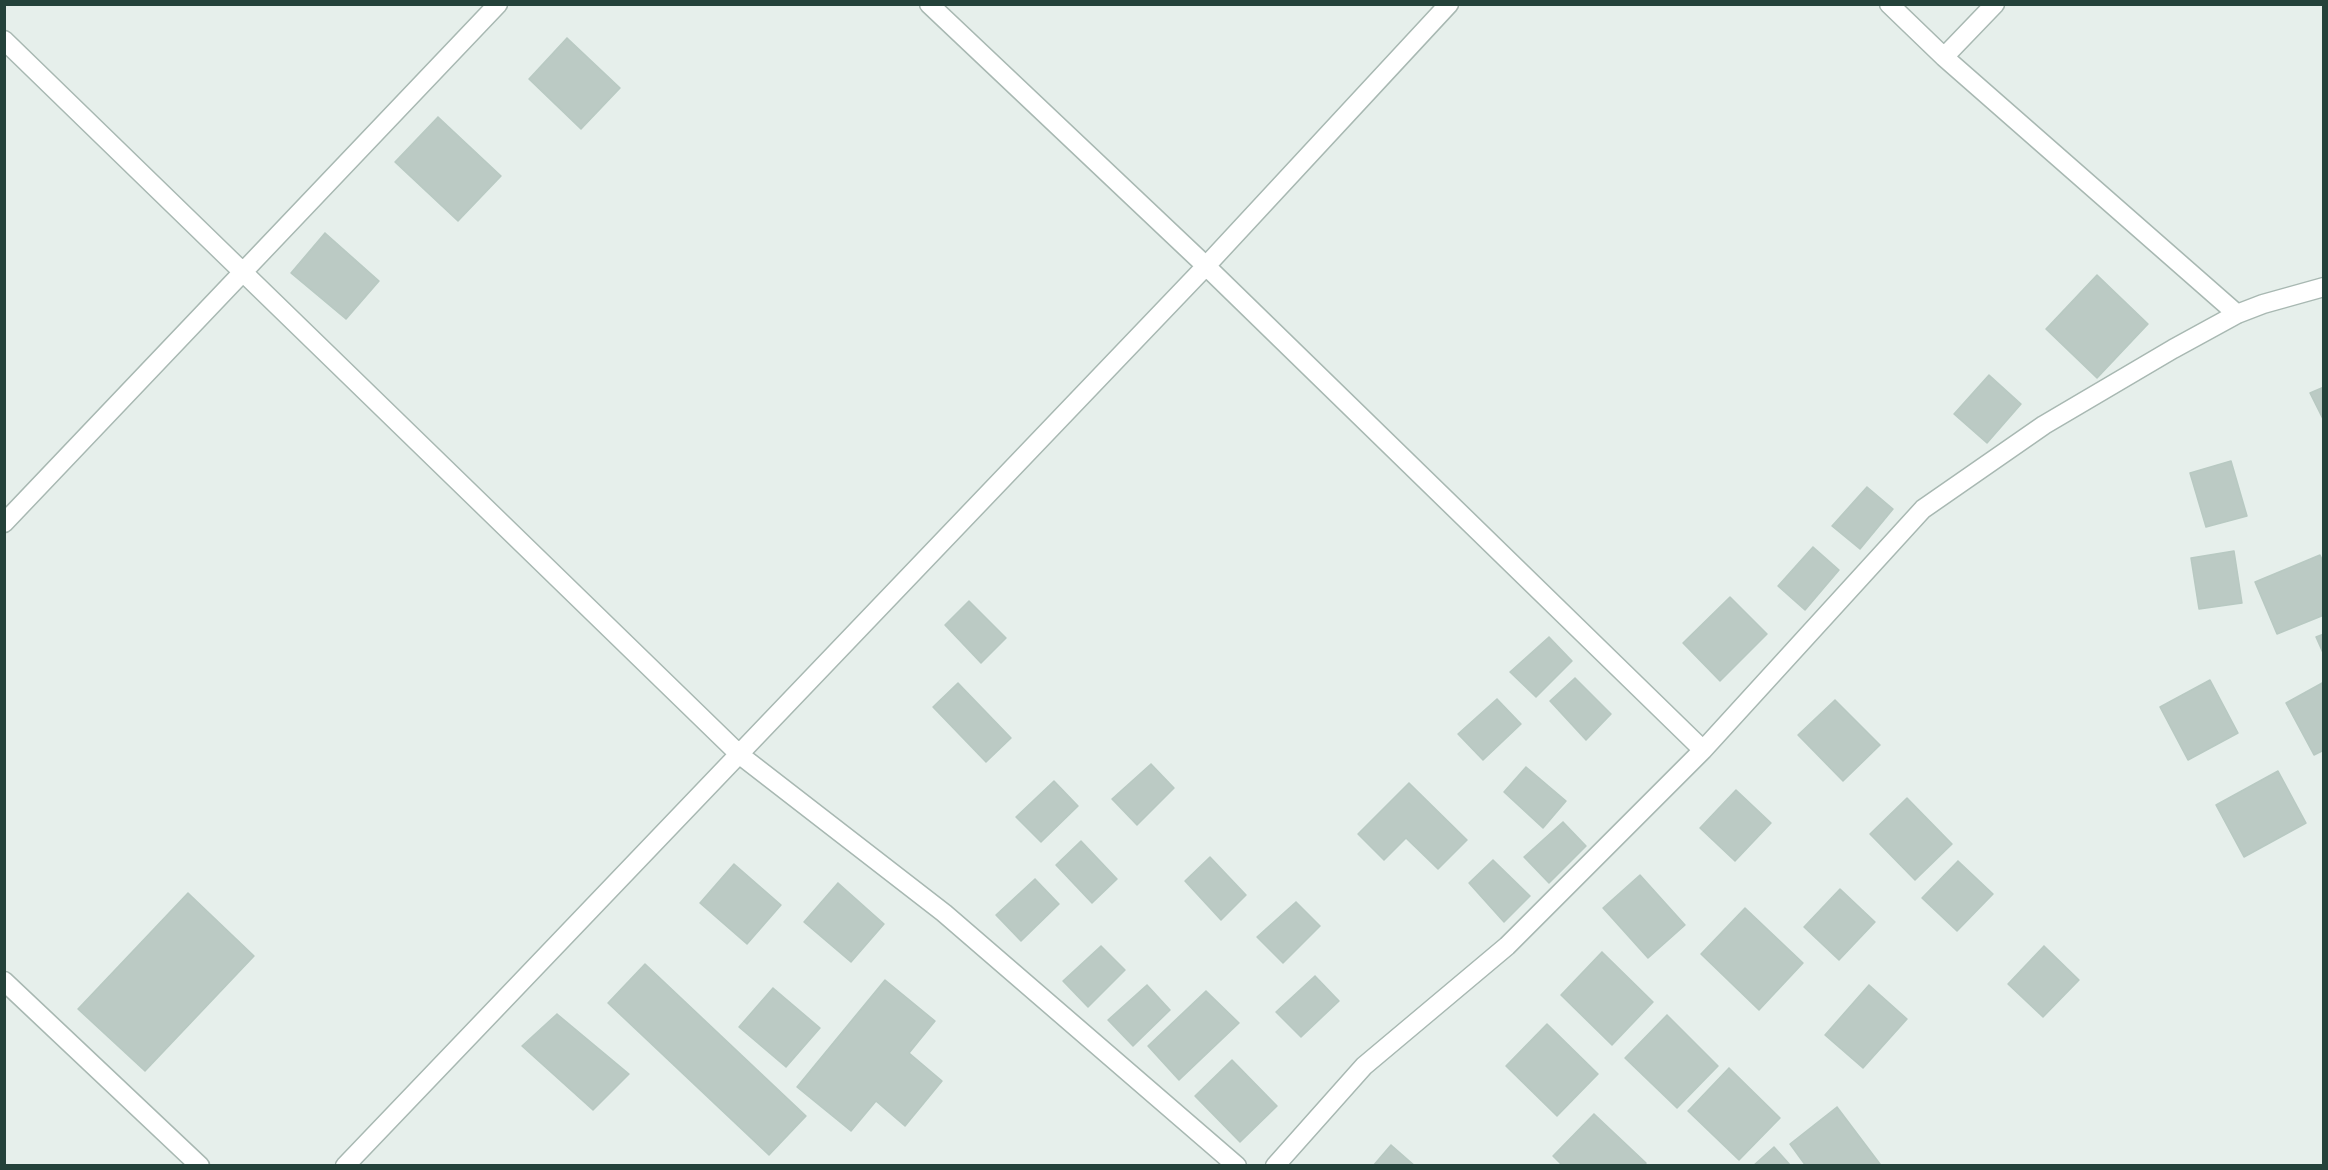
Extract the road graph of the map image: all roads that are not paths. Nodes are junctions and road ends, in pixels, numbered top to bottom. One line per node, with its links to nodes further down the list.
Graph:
1 (498, 4): 9 (street)
2 (929, 4): 8 (street)
3 (1449, 4): 8 (street)
4 (1889, 4): 7 (street)
5 (1995, 4): 7 (street)
6 (4, 39): 9 (street)
7 (1944, 57): 11 (street)
8 (1206, 266): 13 (street); 14 (street)
9 (242, 271): 12 (street); 14 (street)
10 (2324, 287): 11 (street)
11 (2237, 314): 13 (street)
12 (4, 523)
13 (1703, 750): 19 (street)
14 (740, 755): 17 (street); 18 (street)
15 (4, 981): 16 (street)
16 (200, 1166)
17 (345, 1166)
18 (1237, 1166)
19 (1275, 1166)

